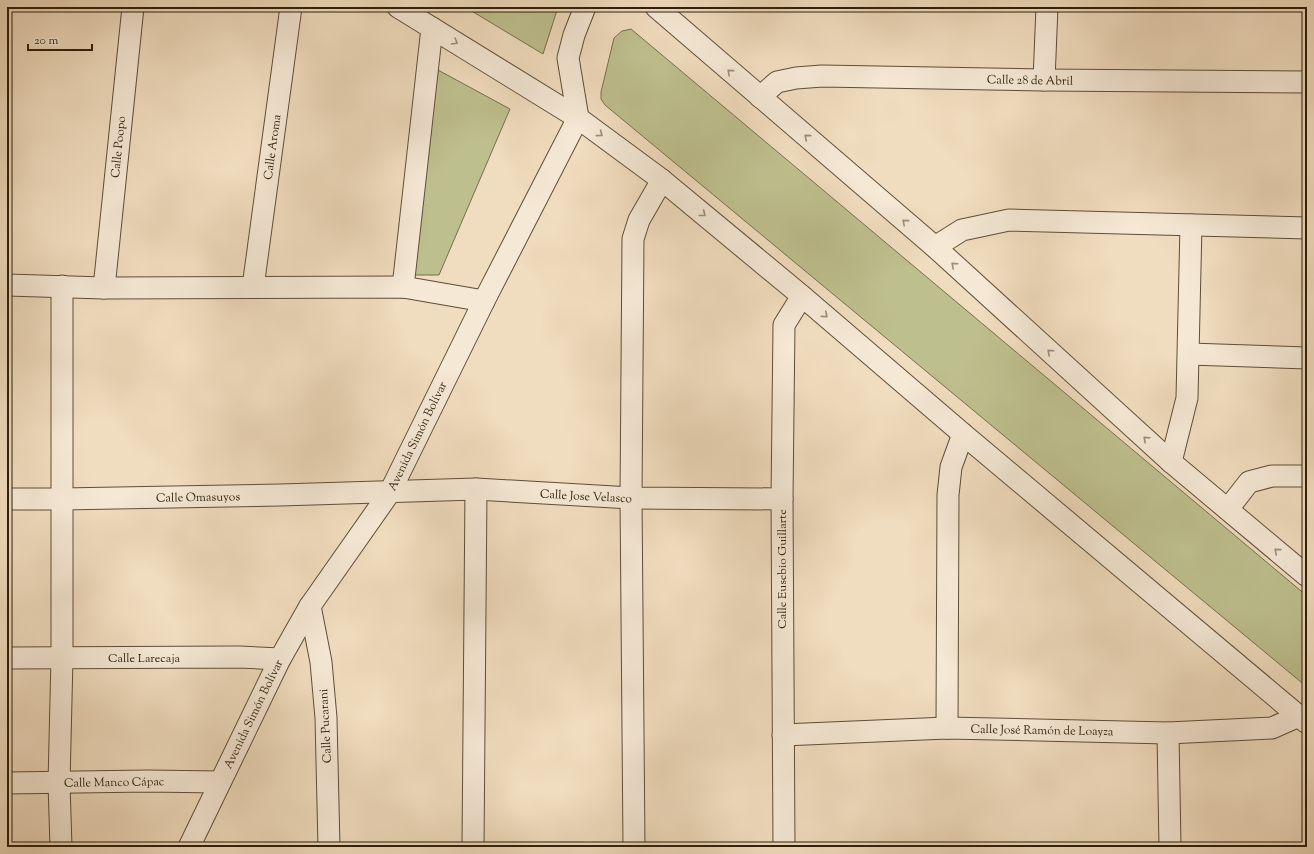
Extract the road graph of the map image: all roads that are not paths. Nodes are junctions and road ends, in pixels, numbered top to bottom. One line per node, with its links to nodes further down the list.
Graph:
1 (133, 7): 20 (street, Calle Poopo)
2 (291, 7): 18 (street, Calle Aroma)
3 (398, 7): 7 (street)
4 (585, 7): 11 (street)
5 (656, 7): 10 (street, one-way to 5)
6 (1047, 7): 8 (street)
7 (432, 28): 11 (street, one-way to 11); 19 (street)
8 (1044, 80): 9 (street, Calle 28 de Abril); 10 (street, Calle 28 de Abril)
9 (1307, 82)
10 (760, 97): 15 (street, one-way to 10)
11 (578, 118): 12 (street, one-way to 12); 22 (street, Avenida Simón Bolívar)
12 (662, 180): 21 (street, one-way to 21); 30 (street)
13 (1191, 225): 14 (street); 15 (street); 23 (street)
14 (1307, 228)
15 (935, 247): 26 (street, one-way to 15)
16 (7, 285): 17 (street)
17 (62, 286): 20 (street); 32 (street)
18 (253, 287): 19 (street); 20 (street)
19 (403, 287): 22 (street)
20 (104, 288)
21 (802, 296): 25 (street, one-way to 25); 33 (street, Calle Eusebio Guillarte)
22 (484, 300): 29 (street, Avenida Simón Bolívar)
23 (1189, 354): 24 (street); 26 (street)
24 (1307, 358)
25 (963, 434): 40 (street); 41 (street)
26 (1171, 462): 34 (street)
27 (1307, 476): 34 (street)
28 (476, 489): 29 (street, Calle Jose Velasco); 30 (street, Calle Jose Velasco); 50 (street)
29 (390, 492): 32 (street, Calle Omasuyos); 36 (street, Avenida Simón Bolívar)
30 (631, 498): 33 (street, Calle Jose Velasco); 51 (street)
31 (7, 499): 32 (street, Calle Omasuyos)
32 (62, 499): 38 (street)
33 (782, 499): 43 (street, Calle Eusebio Guillarte)
34 (1228, 509): 35 (street, one-way to 34)
35 (1307, 576)
36 (310, 606): 39 (street, Avenida Simón Bolívar); 49 (street, Calle Pucarani)
37 (7, 658): 38 (street, Calle Larecaja)
38 (62, 658): 39 (street, Calle Larecaja); 46 (street)
39 (280, 659): 44 (street, Avenida Simón Bolívar)
40 (1303, 719): 42 (street, Calle José Ramón de Loayza)
41 (947, 728): 42 (street, Calle José Ramón de Loayza); 43 (street, Calle José Ramón de Loayza)
42 (1168, 733): 53 (street)
43 (783, 735): 52 (street, Calle Eusebio Guillarte)
44 (220, 782): 46 (street, Calle Manco Cápac); 48 (street, Avenida Simón Bolívar)
45 (7, 783): 46 (street, Calle Manco Cápac)
46 (59, 783): 47 (street)
47 (61, 847)
48 (189, 847)
49 (329, 847)
50 (473, 847)
51 (634, 847)
52 (784, 847)
53 (1170, 847)

